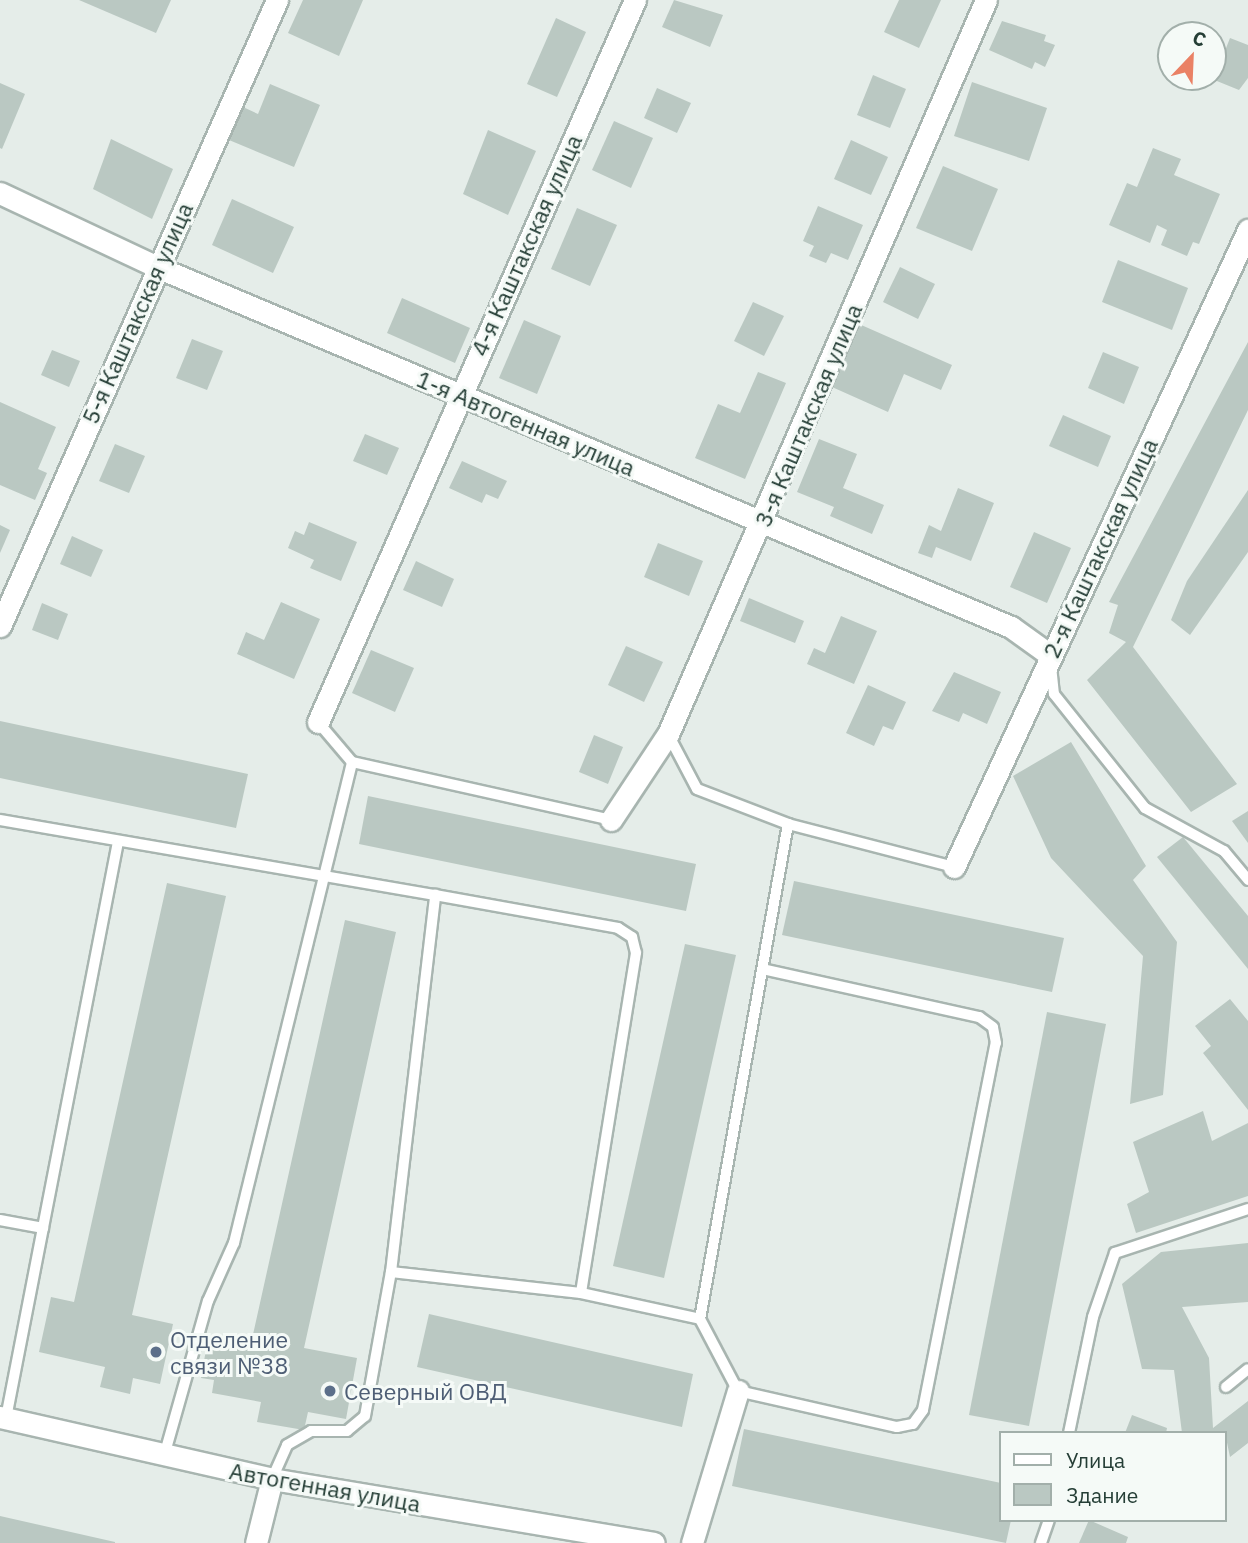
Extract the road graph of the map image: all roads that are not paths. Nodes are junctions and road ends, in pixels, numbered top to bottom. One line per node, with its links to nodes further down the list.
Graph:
1 (277, 0): 6 (street, 5-я Каштакская улица)
2 (635, 0): 7 (street, 4-я Каштакская улица)
3 (986, 0): 8 (street, 3-я Каштакская улица)
4 (0, 193): 6 (street, 1-я Автогенная улица)
5 (1248, 230): 10 (street, 2-я Каштакская улица)
6 (157, 267): 7 (street, 1-я Автогенная улица); 9 (street, 5-я Каштакская улица)
7 (460, 394): 8 (street, 1-я Автогенная улица); 11 (street, 4-я Каштакская улица)
8 (761, 523): 10 (street, 1-я Автогенная улица); 12 (street, 3-я Каштакская улица)
9 (0, 626)
10 (1050, 655): 18 (street, 2-я Каштакская улица); 20 (lane)
11 (318, 722): 13 (lane)
12 (668, 734): 15 (street, 3-я Каштакская улица); 16 (lane)
13 (352, 762): 15 (lane); 19 (lane)
14 (0, 820): 17 (lane)
15 (611, 820)
16 (788, 824): 18 (lane); 22 (lane)
17 (118, 842): 19 (lane); 25 (lane)
18 (954, 867)
19 (324, 874): 21 (lane); 34 (lane)
20 (1248, 880)
21 (435, 895): 26 (lane); 27 (lane)
22 (763, 969): 28 (lane); 31 (lane)
23 (1248, 1209): 33 (lane)
24 (0, 1220): 25 (lane)
25 (43, 1228): 32 (lane)
26 (391, 1272): 27 (lane); 35 (lane)
27 (581, 1293): 28 (lane)
28 (700, 1319): 31 (lane)
29 (1248, 1369): 30 (lane)
30 (1226, 1387)
31 (738, 1391): 39 (street)
32 (3, 1418): 34 (street, Автогенная улица)
33 (1069, 1431)
34 (163, 1458): 35 (street, Автогенная улица)
35 (272, 1479): 37 (street); 38 (street, Автогенная улица)
36 (1048, 1522): 40 (lane)
37 (256, 1543)
38 (653, 1543)
39 (692, 1543)
40 (1041, 1543)

